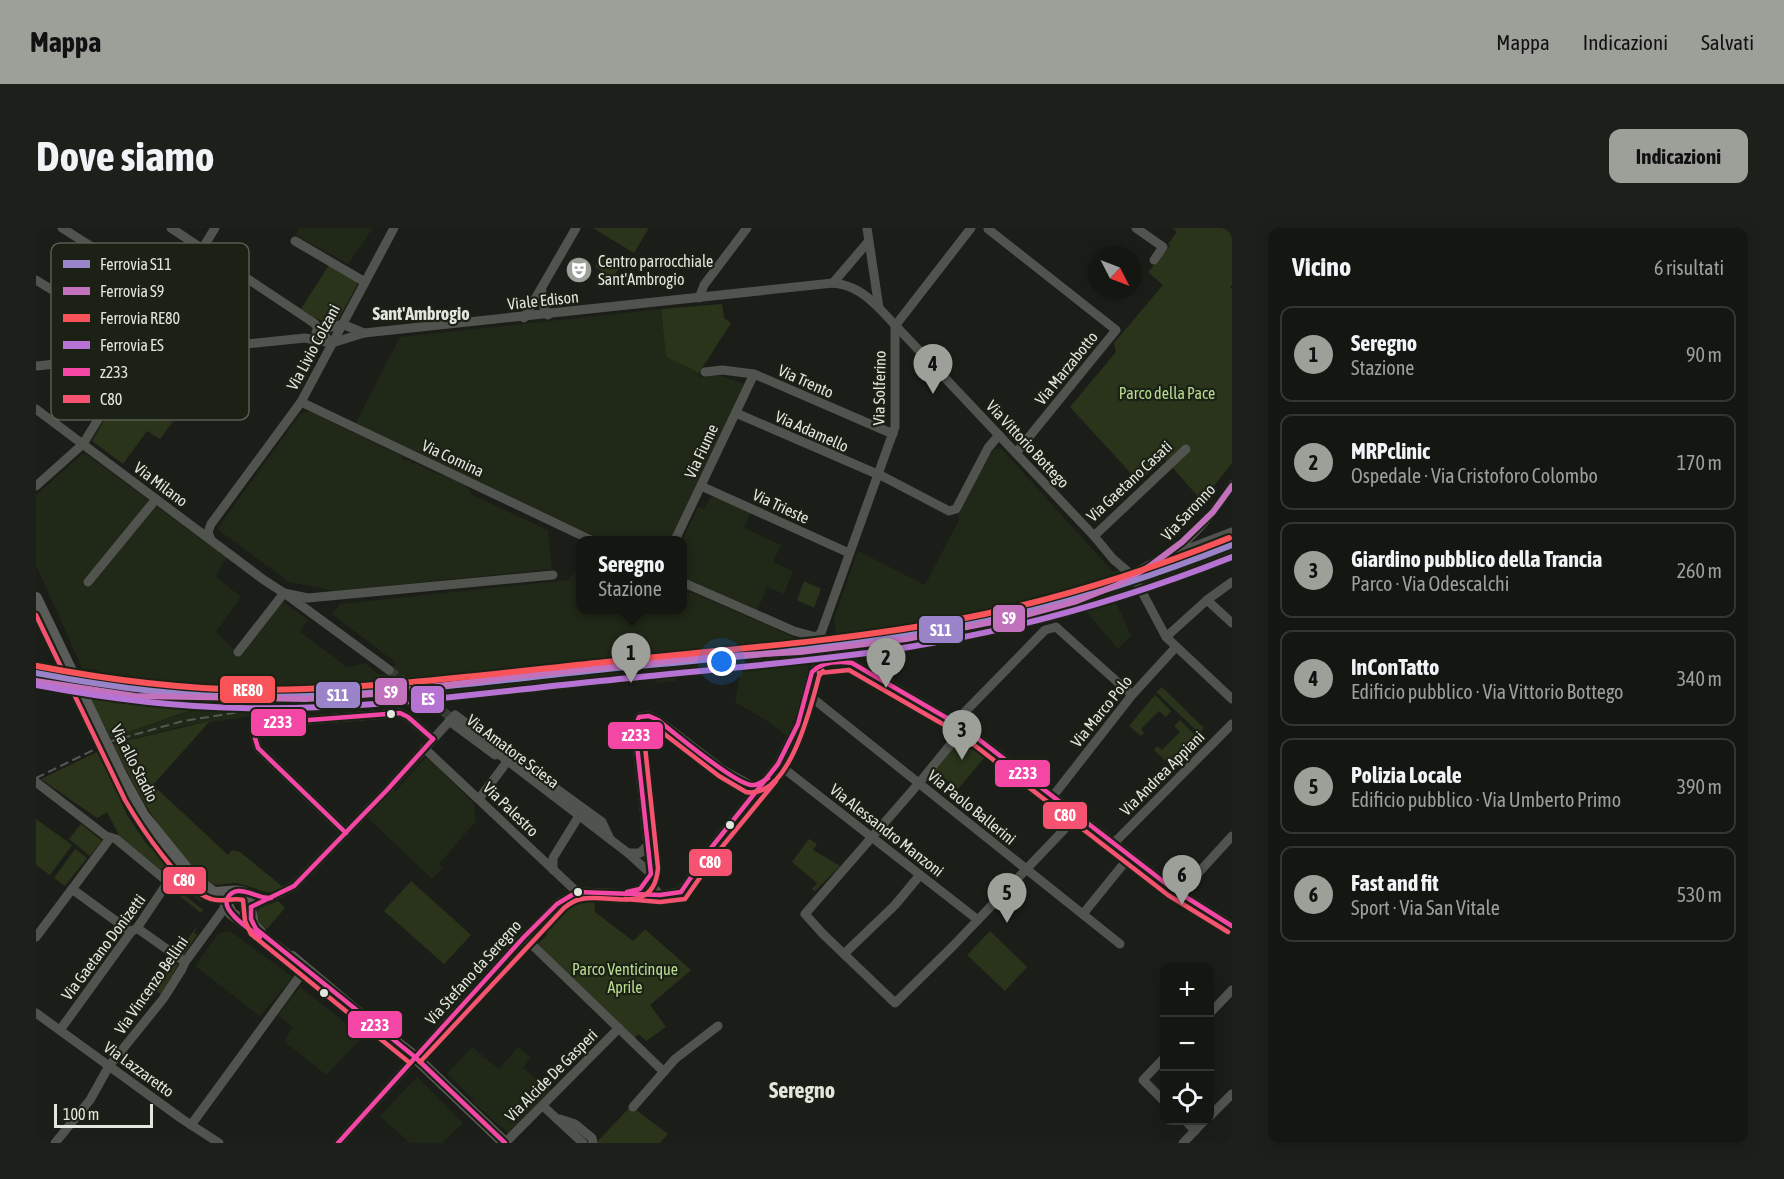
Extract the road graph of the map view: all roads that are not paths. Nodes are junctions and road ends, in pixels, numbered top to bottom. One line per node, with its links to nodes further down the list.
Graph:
1 (62, 228): 13 (street)
2 (171, 228): 14 (street)
3 (215, 228): 15 (street)
4 (394, 228): 19 (street, Via Livio Colzani)
5 (576, 228): 21 (street)
6 (747, 228): 23 (street)
7 (867, 228): 12 (street)
8 (1136, 228): 16 (street)
9 (967, 229): 28 (street)
10 (988, 229): 46 (street, Via Marzabotto)
11 (295, 241): 19 (street)
12 (868, 242): 20 (street); 24 (street)
13 (86, 243)
14 (195, 243)
15 (206, 243)
16 (1154, 260)
17 (249, 279): 29 (street)
18 (36, 280): 22 (street)
19 (365, 282): 27 (street, Via Livio Colzani)
20 (833, 283): 23 (street, Viale Edison); 24 (street, Via Vittorio Bottego)
21 (542, 285): 25 (street); 26 (street)
22 (51, 289)
23 (699, 298): 25 (street, Viale Edison)
24 (879, 308): 28 (street, Via Vittorio Bottego)
25 (548, 315): 26 (street, Viale Edison)
26 (524, 318): 30 (street, Viale Edison)
27 (342, 324): 29 (street); 30 (street); 32 (street, Via Livio Colzani)
28 (895, 326): 42 (street, Via Solferino); 43 (street, Via Vittorio Bottego)
29 (320, 330): 31 (street); 32 (street)
30 (364, 333): 32 (street, Viale Edison)
31 (305, 338): 32 (street); 33 (street)
32 (332, 343): 38 (street, Via Livio Colzani)
33 (249, 344)
34 (51, 364): 35 (street)
35 (36, 366)
36 (705, 372): 37 (street, Via Trento)
37 (754, 374): 40 (street, Via Fiume); 42 (street, Via Trento)
38 (301, 402): 47 (street, Via Livio Colzani); 58 (street, Via Comina)
39 (36, 409): 44 (street, Via Milano)
40 (736, 413): 48 (street, Via Adamello); 51 (street, Via Fiume)
41 (97, 420): 44 (street)
42 (892, 434): 48 (street, Via Solferino)
43 (999, 435): 46 (street, Via Vittorio Bottego); 48 (street, Via Adamello)
44 (83, 444): 50 (street); 53 (street, Via Milano)
45 (1186, 449): 60 (street, Via Gaetano Casati)
46 (1016, 453): 60 (street, Via Vittorio Bottego)
47 (249, 473): 52 (street, Via Livio Colzani); 61 (street, Via Livio Colzani)
48 (877, 476): 62 (street, Via Solferino)
49 (1232, 485): 63 (street, Via Saronno)
50 (36, 486)
51 (701, 486): 59 (street, Via Fiume); 62 (street, Via Trieste)
52 (239, 487): 54 (street, Via Livio Colzani); 55 (street, Via Livio Colzani)
53 (156, 499): 54 (street, Via Milano); 66 (street)
54 (184, 520): 56 (street, Via Milano)
55 (210, 527): 56 (street); 61 (street)
56 (195, 528): 61 (street, Via Milano)
57 (1232, 532): 63 (street)
58 (583, 536)
59 (677, 536)
60 (1094, 536): 65 (street, Via Vittorio Bottego)
61 (214, 539): 69 (street, Via Milano)
62 (849, 553): 68 (street, Via Solferino)
63 (1161, 558): 65 (street, Via Saronno)
64 (553, 575): 69 (street, Via Milano)
65 (1135, 579): 73 (street, Via Vittorio Bottego)
66 (88, 582)
67 (1232, 582): 71 (street)
68 (687, 584)
69 (284, 592): 75 (street); 76 (street)
70 (36, 598): 120 (main road, Via allo Stadio)
71 (1208, 600): 72 (street); 73 (street)
72 (1232, 622)
73 (1166, 638): 74 (street, Via Vittorio Bottego)
74 (1175, 648): 78 (street, Via Marco Polo); 79 (street, Via Vittorio Bottego)
75 (238, 652)
76 (385, 671)
77 (806, 693): 81 (street); 87 (street); 89 (street, Via Paolo Ballerini)
78 (1132, 695): 81 (street); 92 (street, Via Marco Polo)
79 (1232, 699)
80 (453, 721): 84 (street); 86 (street, Via Amatore Sciesa); 102 (street, Via Amatore Sciesa)
81 (955, 722): 83 (street)
82 (1232, 724): 103 (street, Via Andrea Appiani)
83 (964, 728): 89 (street); 92 (street)
84 (433, 739): 85 (street); 98 (street)
85 (424, 748): 95 (street, Via Palestro); 98 (street)
86 (506, 763): 95 (street); 97 (street, Via Amatore Sciesa)
87 (778, 764): 88 (street); 101 (street, Via Alessandro Manzoni)
88 (768, 778): 91 (street); 94 (street)
89 (919, 783): 101 (street); 110 (street, Via Paolo Ballerini)
90 (39, 785): 93 (street); 100 (street)
91 (750, 785): 94 (street); 104 (street)
92 (1053, 796): 96 (street)
93 (36, 797)
94 (751, 798): 118 (street)
95 (479, 799): 109 (street, Via Palestro)
96 (1077, 815): 103 (street); 110 (street)
97 (578, 819): 102 (street, Via Amatore Sciesa); 109 (street)
98 (346, 833): 119 (street)
99 (1232, 836): 105 (street)
100 (109, 837): 113 (street); 126 (street, Via Gaetano Donizetti)
101 (872, 837): 112 (street, Via Alessandro Manzoni); 130 (street)
102 (612, 841): 107 (street, Via Amatore Sciesa)
103 (1114, 843): 108 (street)
104 (648, 845): 107 (street); 111 (street)
105 (1224, 845): 106 (street); 117 (street)
106 (1232, 852)
107 (628, 853): 111 (street, Via Amatore Sciesa)
108 (1130, 856): 117 (street); 123 (street)
109 (554, 870): 114 (street, Via Palestro)
110 (1027, 870): 123 (street, Via Paolo Ballerini); 124 (street)
111 (651, 874): 115 (street); 118 (street)
112 (920, 875): 124 (street, Via Alessandro Manzoni); 130 (street)
113 (72, 889): 126 (street); 127 (street)
114 (577, 892): 115 (street); 128 (street, Via Stefano da Seregno)
115 (627, 892): 118 (street)
116 (247, 894): 119 (street); 120 (main road, Via allo Stadio); 121 (main road)
117 (1180, 894): 125 (street)
118 (660, 895)
119 (271, 898): 121 (street)
120 (230, 906): 121 (main road, Via allo Stadio); 131 (street, Via Vincenzo Bellini); 132 (main road)
121 (250, 908): 132 (main road)
122 (1232, 913): 125 (street)
123 (1083, 914): 129 (street, Via Paolo Ballerini)
124 (978, 920): 130 (street)
125 (1228, 924)
126 (134, 930): 131 (street); 139 (street, Via Gaetano Donizetti)
127 (36, 937)
128 (524, 938): 138 (street); 140 (street, Via Stefano da Seregno)
129 (1120, 944)
130 (844, 954)
131 (185, 962): 142 (street, Via Vincenzo Bellini)
132 (300, 966): 140 (main road); 150 (street)
133 (1232, 990): 134 (street)
134 (1214, 1007)
135 (40, 1016): 137 (street); 139 (street, Via Lazzaretto)
136 (718, 1026): 143 (street)
137 (36, 1028)
138 (619, 1028): 143 (street); 146 (street, Via Alcide De Gasperi)
139 (60, 1030): 142 (street, Via Lazzaretto)
140 (416, 1057): 156 (street, Via Stefano da Seregno); 157 (main road)
141 (1160, 1062): 145 (street)
142 (110, 1066): 150 (street, Via Lazzaretto); 154 (street, Via Vincenzo Bellini)
143 (664, 1072): 147 (street)
144 (1232, 1094): 148 (street)
145 (1160, 1097)
146 (543, 1106): 149 (street); 157 (street, Via Alcide De Gasperi)
147 (633, 1107)
148 (1214, 1111)
149 (558, 1119): 158 (street); 159 (street)
150 (190, 1125): 155 (street, Via Lazzaretto)
151 (1190, 1125): 153 (street)
152 (1200, 1125): 153 (street)
153 (1195, 1131): 160 (street)
154 (55, 1143)
155 (219, 1143)
156 (338, 1143)
157 (505, 1143)
158 (583, 1143)
159 (592, 1143)
160 (1184, 1143)

